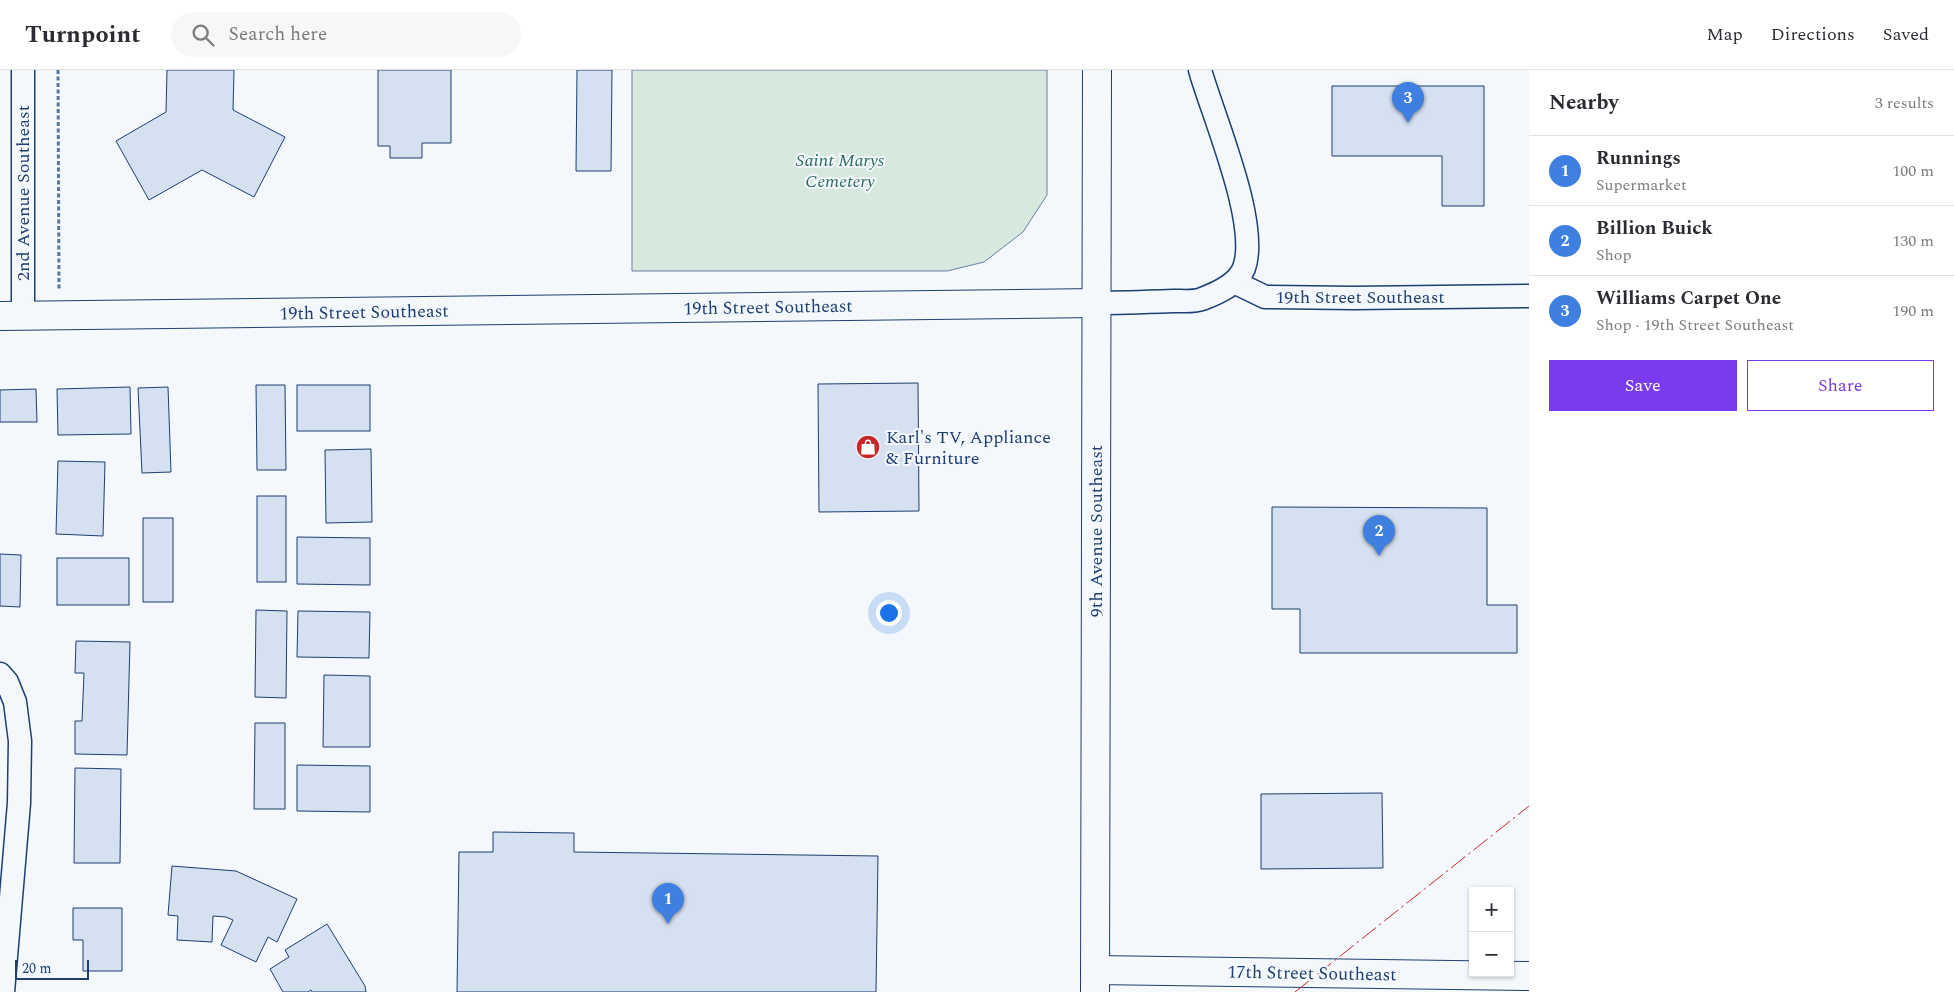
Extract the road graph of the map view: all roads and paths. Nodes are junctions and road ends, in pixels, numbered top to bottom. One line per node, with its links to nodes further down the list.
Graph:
1 (23, 70): 9 (street, 2nd Avenue Southeast)
2 (58, 70): 6 (path)
3 (1096, 70): 8 (main road, 9th Avenue Southeast)
4 (1200, 70): 5 (street)
5 (1234, 282): 7 (street, 19th Street Southeast); 8 (street, 19th Street Southeast)
6 (59, 291)
7 (1529, 296)
8 (1096, 303): 9 (main road, 19th Street Southeast); 12 (main road, 9th Avenue Southeast)
9 (12, 316)
10 (0, 674): 13 (street)
11 (1529, 976): 12 (main road, 17th Street Southeast)
12 (1095, 981)
13 (3, 992)

